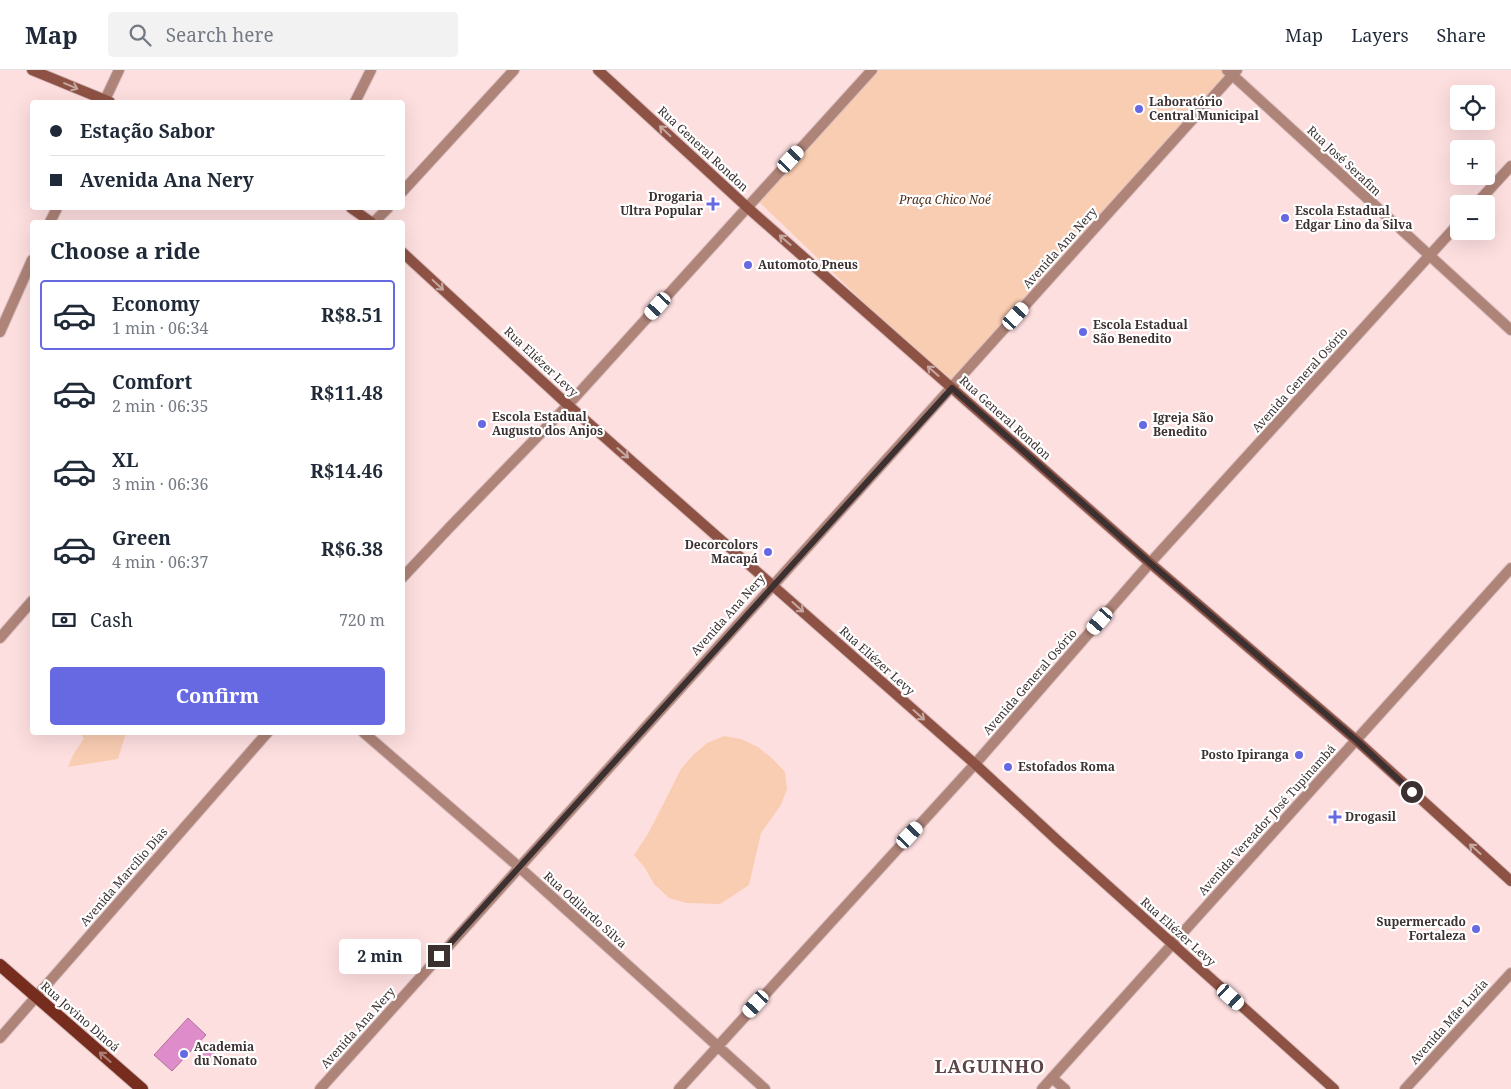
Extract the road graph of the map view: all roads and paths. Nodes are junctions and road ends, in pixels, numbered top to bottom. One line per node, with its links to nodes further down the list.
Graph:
1 (32, 70): 8 (main road, one-way to 8)
2 (119, 70): 9 (street)
3 (371, 70): 10 (street)
4 (514, 70): 12 (street)
5 (598, 70): 14 (main road, Rua General Rondon, one-way to 5)
6 (872, 70): 14 (street)
7 (1232, 72): 21 (street, Rua José Serafim); 25 (street, Avenida Ana Nery)
8 (101, 100)
9 (107, 100)
10 (356, 100)
11 (1511, 166): 13 (street)
12 (405, 189)
13 (1484, 195)
14 (748, 208): 25 (main road, Rua General Rondon, one-way to 14); 26 (street)
15 (354, 210): 17 (main road)
16 (386, 210): 18 (street)
17 (368, 220)
18 (376, 220)
19 (1450, 233): 21 (street, Avenida General Osório)
20 (405, 255): 26 (main road, Rua Eliézer Levy, one-way to 26)
21 (1429, 256): 23 (street, Rua José Serafim); 27 (street, Avenida General Osório)
22 (30, 264): 24 (street)
23 (1511, 330)
24 (0, 332)
25 (952, 388): 27 (main road, Rua General Rondon); 30 (street, Avenida Ana Nery)
26 (568, 405): 29 (street); 30 (main road, Rua Eliézer Levy, one-way to 30)
27 (1150, 563): 35 (main road, Rua General Rondon); 36 (street, Avenida General Osório)
28 (1511, 568): 35 (street, Avenida Vereador José Tupinambá)
29 (405, 575)
30 (773, 584): 36 (main road, Rua Eliézer Levy, one-way to 36); 37 (street, Avenida Ana Nery)
31 (30, 603): 32 (street)
32 (0, 638)
33 (265, 735): 42 (street, Avenida Marcílio Dias)
34 (366, 735): 37 (street, Rua Odilardo Silva)
35 (1356, 740): 38 (main road, Rua General Rondon, one-way to 35); 39 (street, Avenida Vereador José Tupinambá)
36 (975, 764): 39 (main road, Rua Eliézer Levy); 44 (street, Avenida General Osório)
37 (519, 867): 44 (street, Rua Odilardo Silva); 47 (street, Avenida Ana Nery)
38 (1511, 881)
39 (1172, 944): 45 (street, Avenida Vereador José Tupinambá); 52 (main road, Rua Eliézer Levy)
40 (0, 965): 42 (main road, Rua Jovino Dinoá)
41 (1511, 973): 53 (street, Avenida Mãe Luzia)
42 (35, 997): 43 (street, Avenida Marcílio Dias); 46 (main road, Rua Jovino Dinoá, one-way to 42)
43 (0, 1038)
44 (717, 1046): 48 (street, Avenida General Osório); 49 (street, Rua Odilardo Silva)
45 (1052, 1078): 50 (street, Avenida Vereador José Tupinambá); 51 (street)
46 (142, 1089)
47 (320, 1089)
48 (679, 1089)
49 (765, 1089)
50 (1042, 1089)
51 (1065, 1089)
52 (1334, 1089)
53 (1405, 1089)

